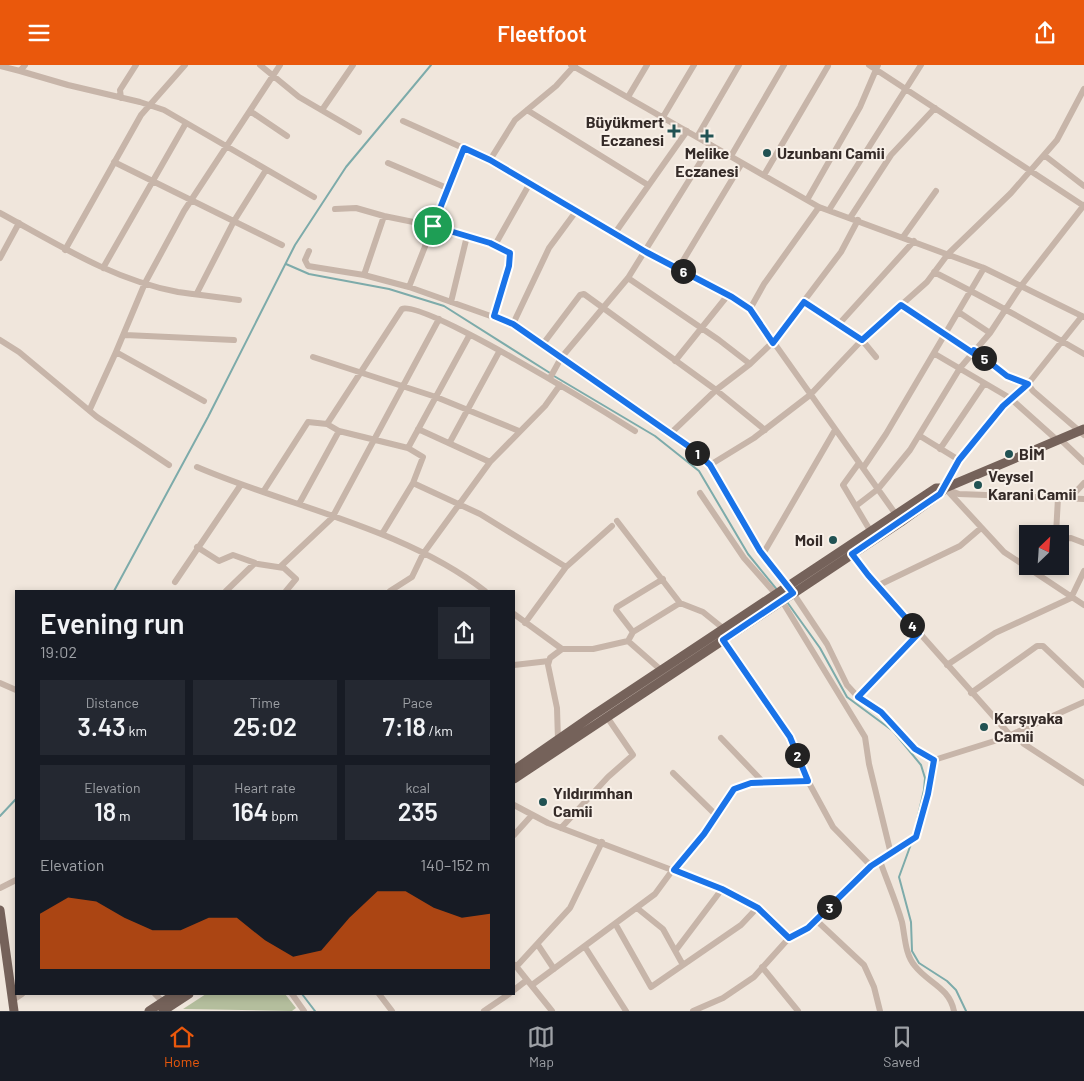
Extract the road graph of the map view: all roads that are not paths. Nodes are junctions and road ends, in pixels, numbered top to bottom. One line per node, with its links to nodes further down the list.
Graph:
1 (25, 65): 17 (street)
2 (136, 65): 22 (street)
3 (260, 65): 18 (street)
4 (280, 65): 18 (street)
5 (353, 65): 25 (street)
6 (573, 65): 21 (street); 26 (street)
7 (647, 65): 21 (street)
8 (694, 65): 28 (street)
9 (739, 65): 34 (street)
10 (784, 65): 39 (street)
11 (869, 65): 16 (street)
12 (921, 65): 20 (street)
13 (0, 66): 17 (street)
14 (181, 66): 23 (street)
15 (828, 66): 46 (street)
16 (877, 67): 20 (street); 55 (street)
17 (20, 71): 22 (street)
18 (272, 76): 25 (street); 27 (street)
19 (1084, 89): 38 (street)
20 (907, 90): 24 (street); 60 (street)
21 (628, 97): 28 (street)
22 (120, 98): 23 (street)
23 (152, 105): 30 (street); 41 (street)
24 (935, 108): 45 (street); 63 (street)
25 (322, 110): 32 (street)
26 (527, 110): 40 (street); 49 (street)
27 (250, 111): 33 (street); 36 (street)
28 (662, 117): 31 (street)
29 (403, 121): 37 (street)
30 (186, 123): 36 (street); 47 (street)
31 (687, 131): 34 (street); 49 (street)
32 (359, 132)
33 (287, 136)
34 (697, 137): 35 (street)
35 (711, 145): 39 (street); 76 (street)
36 (226, 147): 44 (street); 54 (street)
37 (464, 148): 40 (street); 51 (street)
38 (1044, 155): 45 (street); 50 (street)
39 (731, 156): 43 (street)
40 (490, 160): 48 (street)
41 (114, 162): 47 (street); 74 (street)
42 (388, 163): 51 (street)
43 (742, 163): 46 (street); 81 (street)
44 (266, 170): 53 (street); 65 (street)
45 (1031, 171): 56 (street); 77 (street)
46 (764, 175): 55 (street)
47 (154, 182): 54 (street); 79 (street)
48 (530, 183): 59 (street); 73 (street)
49 (648, 185): 68 (street)
50 (1084, 186)
51 (447, 188): 67 (street)
52 (936, 191): 70 (street)
53 (314, 197)
54 (191, 200): 65 (street); 85 (street)
55 (807, 200): 57 (street)
56 (1084, 206): 86 (street)
57 (819, 207): 60 (street); 97 (street)
58 (335, 209): 62 (street)
59 (577, 210): 68 (street); 103 (street)
60 (829, 210): 63 (street)
61 (0, 213): 66 (street)
62 (384, 216): 67 (street); 83 (street)
63 (850, 217): 64 (street)
64 (858, 220): 70 (street); 93 (street)
65 (234, 221): 72 (street); 89 (street)
66 (19, 223): 74 (street); 78 (street)
67 (433, 226): 69 (street); 87 (street)
68 (616, 233): 76 (street)
69 (468, 236): 73 (street); 92 (street)
70 (903, 237): 71 (street)
71 (914, 241): 77 (street); 102 (street)
72 (282, 245)
73 (495, 245): 99 (street)
74 (65, 250): 79 (street)
75 (309, 251): 83 (street)
76 (646, 252): 81 (street); 84 (street)
77 (948, 254): 80 (street); 82 (street)
78 (0, 258)
79 (103, 268): 85 (street)
80 (984, 268): 86 (street); 88 (street)
81 (678, 269): 90 (street)
82 (934, 272): 88 (street); 94 (street)
83 (364, 275): 87 (street)
84 (628, 278): 95 (street); 104 (street)
85 (145, 283): 89 (street); 106 (street)
86 (1021, 286): 96 (street); 100 (street)
87 (409, 287): 92 (street)
88 (972, 291): 96 (street); 98 (street)
89 (197, 293): 91 (street)
90 (728, 295): 97 (street); 104 (street)
91 (239, 300)
92 (451, 302): 99 (street)
93 (804, 302): 102 (street); 113 (street)
94 (901, 305): 107 (street); 110 (street)
95 (603, 307): 114 (street); 122 (street); 123 (street)
96 (1007, 308): 105 (street); 112 (street)
97 (750, 309): 113 (street)
98 (960, 313): 105 (street); 107 (street)
99 (494, 316): 103 (street)
100 (1083, 317): 112 (street)
101 (440, 319): 108 (street); 126 (street); 131 (street)
102 (839, 323): 110 (street)
103 (513, 324): 114 (street)
104 (702, 329): 123 (street); 124 (street)
105 (990, 333): 115 (street)
106 (125, 335): 111 (street); 116 (street)
107 (946, 335): 115 (street); 118 (street)
108 (469, 336): 117 (street); 134 (street)
109 (0, 340): 137 (street)
110 (862, 340): 121 (street); 133 (street)
111 (234, 341)
112 (1062, 341): 119 (street); 129 (street)
113 (773, 343): 124 (street); 133 (street)
114 (543, 345): 122 (street)
115 (974, 351): 125 (street); 129 (street)
116 (116, 352): 136 (street); 137 (street)
117 (499, 352): 127 (street); 138 (street)
118 (935, 354): 125 (street); 159 (street)
119 (1084, 354)
120 (313, 357): 126 (street)
121 (876, 357)
122 (561, 358): 127 (street); 147 (street)
123 (675, 361): 132 (street)
124 (750, 364): 132 (street)
125 (960, 368): 128 (street); 148 (street)
126 (360, 372): 131 (street); 139 (street)
127 (552, 375): 130 (street)
128 (984, 384): 135 (street); 153 (street)
129 (1028, 384): 135 (street); 146 (street)
130 (560, 385): 144 (street); 145 (street)
131 (402, 386): 134 (street); 149 (street)
132 (716, 390): 141 (street); 147 (street)
133 (810, 395): 141 (street); 142 (street)
134 (436, 397): 138 (street); 140 (street)
135 (1010, 398): 150 (street); 154 (street)
136 (204, 401)
137 (90, 409): 157 (street)
138 (469, 409): 144 (street); 151 (street)
139 (327, 424): 143 (street); 166 (street)
140 (418, 429): 151 (street); 152 (street)
141 (765, 430): 158 (street)
142 (835, 430): 159 (street); 184 (street)
143 (339, 431): 149 (street); 171 (street)
144 (520, 431): 155 (street)
145 (635, 431)
146 (1082, 431): 150 (main road)
147 (670, 434): 158 (street)
148 (920, 436): 153 (street); 165 (street)
149 (375, 438): 152 (street); 174 (street)
150 (1059, 439): 156 (street); 164 (main road)
151 (450, 442): 155 (street)
152 (408, 448): 161 (street)
153 (940, 449): 154 (street)
154 (959, 460): 164 (street)
155 (490, 462): 172 (street)
156 (1084, 462)
157 (169, 465)
158 (710, 465): 184 (street)
159 (861, 465): 165 (street); 173 (street)
160 (197, 467): 163 (street)
161 (413, 483): 172 (street); 179 (street)
162 (1084, 483): 169 (street)
163 (240, 486): 166 (street); 182 (street)
164 (945, 488): 168 (street); 175 (main road); 177 (street)
165 (878, 489): 173 (street); 175 (street)
166 (263, 491): 171 (street)
167 (700, 493): 197 (street)
168 (1058, 498): 169 (street); 176 (street)
169 (1070, 498): 170 (street)
170 (1084, 499)
171 (299, 504): 174 (street)
172 (458, 505): 183 (street); 188 (street)
173 (856, 506): 178 (street)
174 (332, 518): 179 (street); 187 (street)
175 (899, 519): 178 (main road); 185 (main road)
176 (1056, 525)
177 (982, 528): 192 (street); 198 (street)
178 (871, 532): 197 (main road)
179 (382, 534): 183 (street)
180 (1069, 538): 181 (street)
181 (1084, 543)
182 (197, 547): 186 (street); 191 (street)
183 (423, 554): 195 (street); 196 (street)
184 (763, 554): 197 (street)
185 (852, 554): 192 (street); 197 (main road)
186 (255, 563): 187 (street); 193 (street)
187 (280, 567): 194 (street)
188 (566, 567): 190 (street); 202 (street)
189 (1084, 571): 198 (street)
190 (663, 579): 199 (street); 204 (street)
191 (175, 581)
192 (877, 586): 205 (street)
193 (227, 590)
194 (287, 590)
195 (392, 590)
196 (482, 590)
197 (784, 594): 203 (main road); 206 (main road); 217 (street); 236 (street)
198 (1071, 598): 200 (street); 211 (street)
199 (680, 603): 203 (street); 204 (street)
200 (1084, 605)
201 (515, 615): 202 (street)
202 (525, 623): 208 (street)
203 (724, 629): 212 (main road)
204 (633, 632): 207 (street)
205 (919, 633): 211 (street); 217 (street)
206 (723, 640): 219 (main road); 227 (street)
207 (628, 641): 208 (street); 212 (street)
208 (562, 649): 209 (street)
209 (549, 661): 210 (street); 222 (street)
210 (515, 665)
211 (947, 665): 216 (street)
212 (661, 670): 222 (main road)
213 (0, 683): 215 (street)
214 (1084, 685): 216 (street)
215 (15, 690)
216 (972, 693): 220 (street)
217 (858, 697): 223 (street)
218 (1084, 702): 220 (street)
219 (607, 717): 226 (main road); 233 (street)
220 (1012, 734): 223 (street); 229 (street)
221 (722, 738): 228 (street)
222 (558, 740): 224 (main road)
223 (934, 760): 236 (street)
224 (515, 770)
225 (673, 773): 232 (street)
226 (515, 778)
227 (808, 781): 228 (street); 238 (street)
228 (763, 782): 232 (street)
229 (1084, 783)
230 (515, 806): 231 (street)
231 (532, 815): 233 (street); 234 (street)
232 (717, 816): 239 (street)
233 (561, 828): 235 (street)
234 (515, 834)
235 (602, 842): 239 (street); 249 (street)
236 (891, 854): 237 (street)
237 (880, 861): 238 (street); 277 (street)
238 (871, 866): 246 (street)
239 (674, 870): 242 (street); 243 (street)
240 (15, 880): 241 (street)
241 (0, 888)
242 (722, 889): 244 (street); 251 (street)
243 (637, 908): 247 (street); 251 (street)
244 (758, 908): 248 (street); 253 (street)
245 (0, 910): 265 (main road)
246 (816, 920): 248 (street); 276 (street)
247 (616, 925): 250 (street); 253 (street)
248 (789, 938): 254 (street)
249 (538, 945): 252 (street); 255 (street)
250 (585, 947): 255 (street); 273 (street)
251 (676, 950): 253 (street)
252 (515, 965): 256 (street)
253 (683, 965)
254 (762, 967): 274 (street); 275 (street)
255 (554, 969): 256 (street)
256 (530, 982): 257 (street); 272 (street)
257 (515, 990)
258 (20, 995): 265 (street)
259 (156, 995): 266 (street)
260 (174, 995): 266 (main road)
261 (187, 995): 266 (main road)
262 (293, 995): 267 (street)
263 (380, 995): 270 (street)
264 (508, 995): 271 (street)
265 (13, 1000): 268 (main road)
266 (163, 1006): 269 (main road)
267 (300, 1009)
268 (14, 1011)
269 (149, 1011)
270 (392, 1011)
271 (484, 1011)
272 (552, 1011)
273 (626, 1011)
274 (693, 1011)
275 (798, 1011)
276 (880, 1011)
277 (954, 1011)

